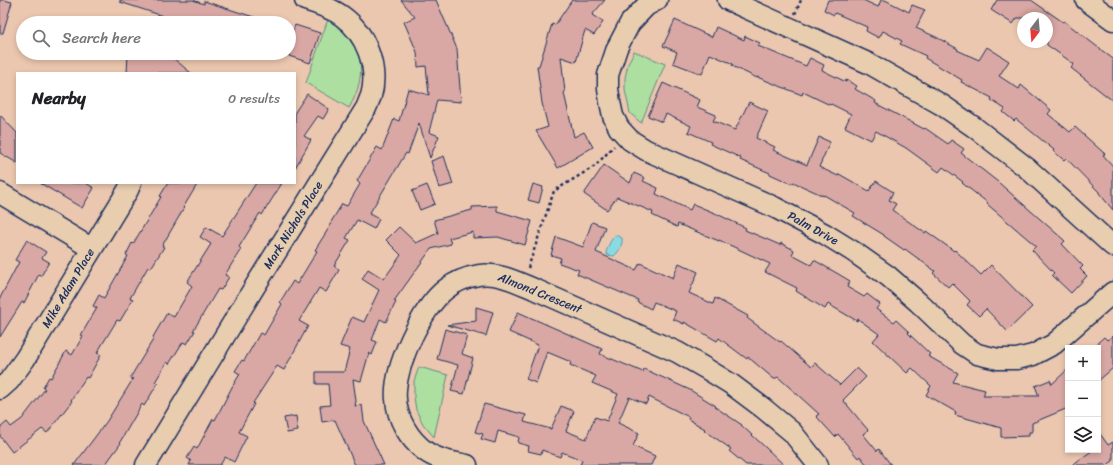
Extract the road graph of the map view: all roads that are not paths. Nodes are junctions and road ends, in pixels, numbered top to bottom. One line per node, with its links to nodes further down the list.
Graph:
1 (305, 0): 12 (street, Mark Nichols Place)
2 (657, 0): 10 (street, Palm Drive)
3 (728, 0): 8 (street)
4 (1086, 0): 5 (street)
5 (1113, 20)
6 (130, 184): 9 (street, Mike Adam Place)
7 (0, 193): 9 (street)
8 (1113, 246)
9 (91, 248): 11 (street, Mike Adam Place)
10 (1113, 292)
11 (0, 389)
12 (146, 465)
13 (467, 465): 14 (street, Almond Crescent)
14 (818, 465)

